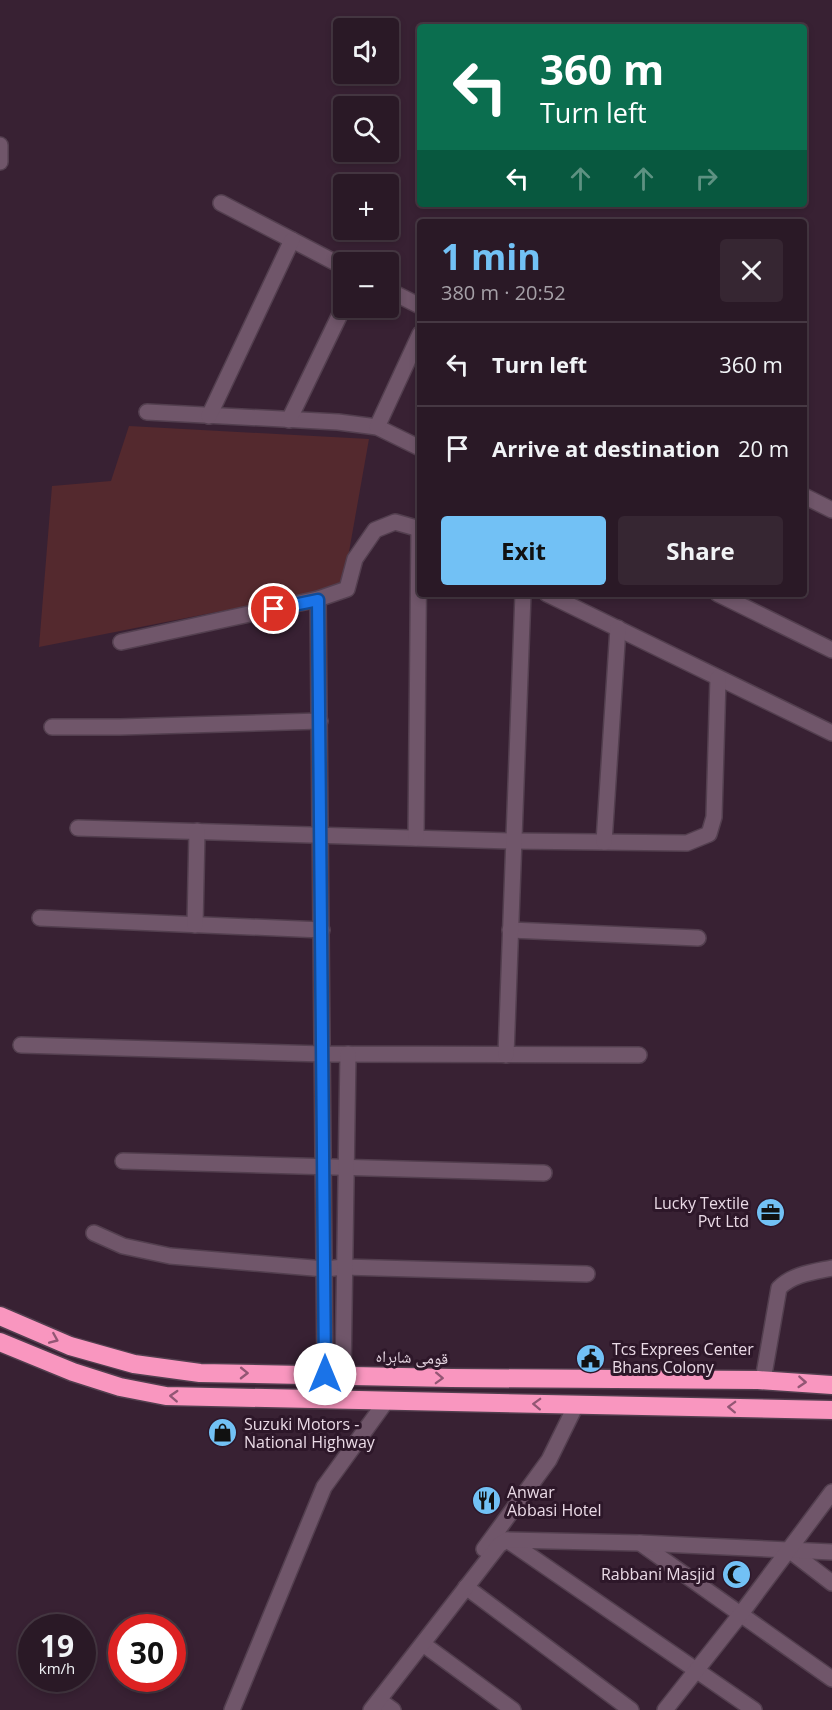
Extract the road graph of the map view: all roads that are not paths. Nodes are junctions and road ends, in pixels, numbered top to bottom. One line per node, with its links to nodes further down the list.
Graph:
1 (0, 145): 2 (street)
2 (0, 162)
3 (222, 203): 4 (street)
4 (292, 240): 5 (street); 11 (street)
5 (333, 261)
6 (399, 296): 7 (street)
7 (417, 304)
8 (338, 318): 12 (street)
9 (417, 340): 13 (street)
10 (147, 412): 11 (street)
11 (209, 416): 12 (street)
12 (289, 420): 13 (street)
13 (377, 427): 14 (street)
14 (417, 447)
15 (807, 498): 16 (street)
16 (832, 510)
17 (417, 528): 22 (street)
18 (419, 597): 33 (street)
19 (523, 597): 34 (street)
20 (553, 597): 23 (street)
21 (724, 597): 25 (street)
22 (318, 600): 24 (street); 27 (street)
23 (618, 628): 26 (street); 35 (street)
24 (121, 642)
25 (832, 650)
26 (718, 678): 29 (street); 35 (street)
27 (320, 721): 28 (street); 32 (street)
28 (52, 727)
29 (832, 733)
30 (78, 828): 31 (street)
31 (197, 831): 32 (street); 37 (street)
32 (321, 835): 33 (street); 38 (street)
33 (416, 838): 34 (street)
34 (513, 841): 35 (street); 39 (street)
35 (604, 842)
36 (40, 918): 37 (street)
37 (195, 925): 38 (street)
38 (322, 930): 42 (street)
39 (510, 930): 40 (street); 44 (street)
40 (698, 938)
41 (21, 1045): 42 (street)
42 (323, 1054): 43 (street); 47 (street)
43 (348, 1054): 44 (street); 48 (street)
44 (506, 1055): 45 (street)
45 (639, 1055)
46 (123, 1161): 47 (street)
47 (324, 1167): 48 (street); 53 (street)
48 (346, 1167): 49 (street); 51 (street)
49 (544, 1173)
50 (94, 1233): 53 (street)
51 (344, 1267): 53 (street); 54 (street); 57 (street)
52 (832, 1268): 58 (street)
53 (324, 1269): 57 (street)
54 (587, 1274)
55 (0, 1316): 57 (highway, قومی شاہراہ, one-way to 57)
56 (0, 1342): 60 (highway, one-way to 56)
57 (334, 1374): 58 (highway, قومی شاہراہ, one-way to 58)
58 (763, 1380): 59 (highway, قومی شاہراہ, one-way to 59)
59 (832, 1384)
60 (387, 1400): 61 (highway, one-way to 60); 75 (street)
61 (576, 1405): 62 (highway, one-way to 61); 76 (street)
62 (832, 1410)
63 (832, 1492): 66 (street)
64 (507, 1540): 65 (street); 69 (street); 72 (street)
65 (640, 1543): 66 (street); 70 (street)
66 (789, 1550): 67 (street); 68 (street); 70 (street)
67 (832, 1552)
68 (832, 1583)
69 (466, 1587): 71 (street); 79 (street)
70 (740, 1615): 72 (street); 73 (street)
71 (423, 1644): 74 (street); 78 (street)
72 (697, 1670): 80 (street); 81 (street)
73 (832, 1679)
74 (375, 1705): 77 (street)
75 (232, 1710)
76 (359, 1710)
77 (393, 1710)
78 (513, 1710)
79 (631, 1710)
80 (666, 1710)
81 (754, 1710)

